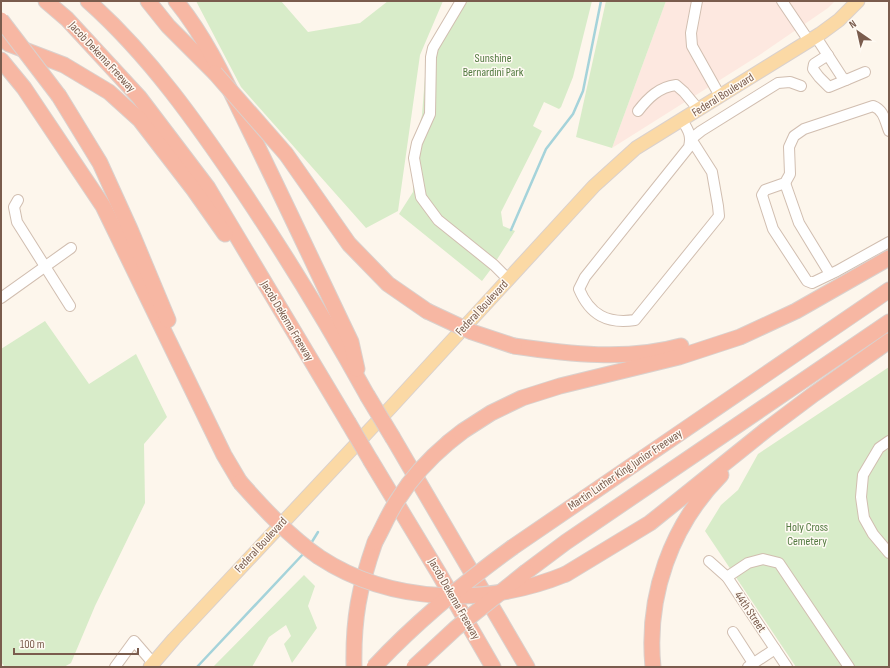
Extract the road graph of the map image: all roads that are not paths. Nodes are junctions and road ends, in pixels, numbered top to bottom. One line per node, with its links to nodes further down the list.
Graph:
1 (46, 1): 37 (highway, Jacob Dekema Freeway)
2 (88, 1): 40 (highway)
3 (140, 1): 11 (highway)
4 (148, 1): 11 (highway)
5 (176, 1): 40 (highway)
6 (461, 1): 32 (street)
7 (697, 1): 19 (street)
8 (782, 1): 13 (street)
9 (857, 1): 13 (main road, Federal Boulevard)
10 (1, 20): 42 (highway, bridge)
11 (168, 26): 36 (highway, bridge)
12 (1, 38): 37 (highway)
13 (812, 39): 14 (street); 19 (main road, Federal Boulevard)
14 (828, 55): 17 (street); 17 (street)
15 (1, 60): 42 (highway)
16 (865, 72): 17 (street)
17 (846, 80)
18 (801, 86): 24 (street)
19 (720, 96): 20 (main road, Federal Boulevard)
20 (699, 110): 21 (street); 22 (main road, Federal Boulevard)
21 (638, 111)
22 (682, 120): 24 (street); 32 (main road, Federal Boulevard)
23 (889, 131): 25 (street)
24 (691, 138): 24 (street)
25 (785, 183): 31 (street); 31 (street)
26 (18, 200): 30 (street)
27 (889, 242): 31 (street)
28 (71, 248): 30 (street)
29 (889, 258): 36 (highway)
30 (45, 268): 34 (street); 35 (street)
31 (830, 274)
32 (509, 280): 49 (main road, Federal Boulevard)
33 (889, 290): 53 (highway, Martin Luther King Junior Freeway, bridge)
34 (1, 298)
35 (70, 306)
36 (796, 311): 52 (highway, bridge)
37 (288, 321): 55 (highway, Jacob Dekema Freeway, bridge)
38 (889, 322): 54 (highway, bridge)
39 (889, 341): 41 (highway)
40 (363, 388): 56 (highway, bridge)
41 (789, 413): 42 (highway, bridge); 57 (highway)
42 (212, 431)
43 (889, 441): 44 (street)
44 (889, 553)
45 (709, 561): 46 (street, 44th Street)
46 (726, 577): 48 (street, 44th Street); 59 (street)
47 (733, 632): 50 (street)
48 (775, 649): 50 (street); 58 (street, 44th Street)
49 (152, 665): 51 (street)
50 (751, 665)
51 (115, 667)
52 (354, 667)
53 (374, 667)
54 (414, 667)
55 (493, 667)
56 (527, 667)
57 (653, 667)
58 (787, 667)
59 (849, 667)

